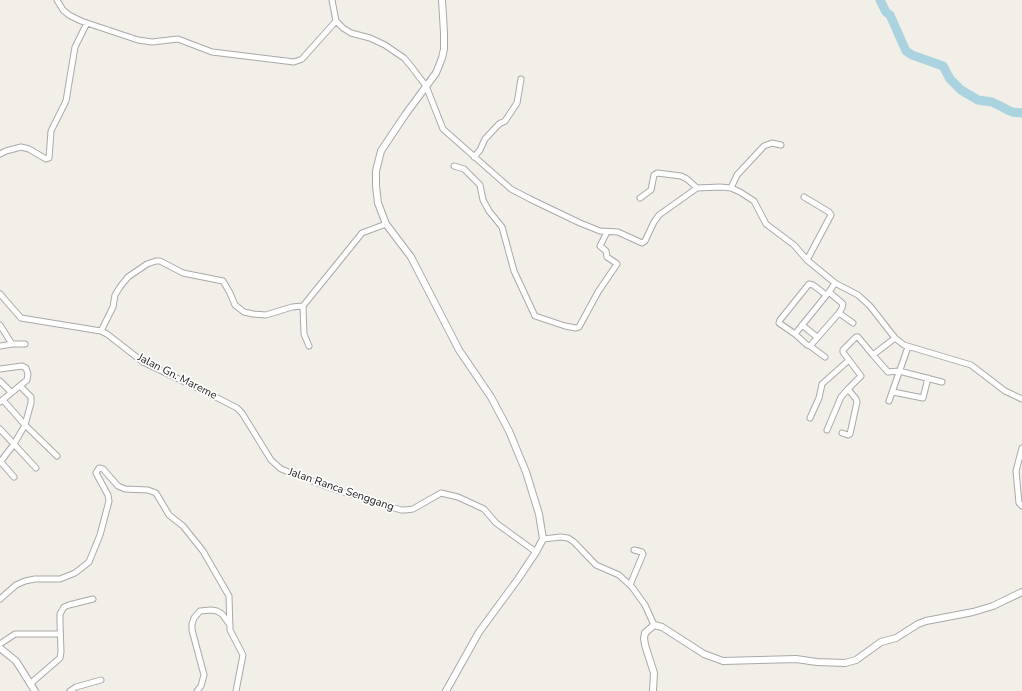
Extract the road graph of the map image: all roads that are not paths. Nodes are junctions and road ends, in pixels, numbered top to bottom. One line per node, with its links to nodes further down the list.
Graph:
1 (56, 0): 5 (street)
2 (332, 0): 4 (street)
3 (442, 0): 7 (street)
4 (336, 21): 5 (street); 7 (street)
5 (87, 23): 9 (street)
6 (520, 79): 10 (street)
7 (426, 86): 10 (street); 16 (street)
8 (781, 146): 13 (street)
9 (0, 154)
10 (474, 157): 17 (street)
11 (454, 166): 17 (street)
12 (698, 188): 13 (street); 15 (street); 17 (street)
13 (731, 188): 18 (street)
14 (804, 196): 18 (street)
15 (640, 198)
16 (386, 224): 22 (street); 65 (street)
17 (607, 232)
18 (807, 260): 19 (street)
19 (835, 283): 20 (street); 30 (street)
20 (827, 293): 23 (street); 26 (street); 28 (street)
21 (0, 294): 27 (street, Jalan Gn. Mareme)
22 (303, 306): 27 (street); 34 (street)
23 (839, 312): 24 (street); 29 (street)
24 (853, 323)
25 (0, 325): 31 (street)
26 (802, 326): 28 (street); 29 (street)
27 (101, 331): 60 (street, Jalan Gn. Mareme)
28 (795, 334): 35 (street)
29 (817, 337): 35 (street)
30 (895, 338): 36 (street); 37 (street)
31 (12, 344): 32 (street); 33 (street)
32 (25, 344)
33 (0, 346)
34 (310, 346)
35 (810, 346): 38 (street)
36 (908, 347): 41 (street); 49 (street)
37 (873, 355): 39 (street); 41 (street)
38 (824, 357)
39 (849, 360): 46 (street); 52 (street)
40 (0, 369): 45 (street)
41 (898, 371): 42 (street); 48 (street)
42 (928, 378): 44 (street); 48 (street)
43 (0, 381): 47 (street)
44 (942, 382)
45 (20, 386): 47 (street); 53 (street)
46 (848, 389): 55 (street); 56 (street)
47 (11, 392): 50 (street)
48 (893, 392): 51 (street)
49 (1022, 399)
50 (2, 401): 53 (street)
51 (889, 401)
52 (810, 418)
53 (25, 425): 57 (street); 59 (street)
54 (0, 429): 57 (street)
55 (827, 430)
56 (842, 433)
57 (14, 444): 61 (street); 62 (street)
58 (1022, 448): 64 (street)
59 (57, 456)
60 (271, 460): 67 (street, Jalan Ranca Senggang)
61 (0, 461): 63 (street)
62 (36, 468)
63 (14, 477)
64 (1022, 506)
65 (543, 539): 67 (street); 68 (street)
66 (634, 550): 68 (street)
67 (536, 552): 83 (street)
68 (630, 585): 72 (street)
69 (1022, 592): 72 (street)
70 (0, 599): 73 (street)
71 (93, 599): 74 (street)
72 (654, 625): 84 (street)
73 (230, 626): 81 (street); 82 (street)
74 (60, 634): 75 (street); 78 (street)
75 (0, 644)
76 (0, 648): 78 (street)
77 (101, 680): 80 (street)
78 (30, 684): 79 (street)
79 (35, 691)
80 (70, 691)
81 (197, 691)
82 (236, 691)
83 (446, 691)
84 (653, 691)

